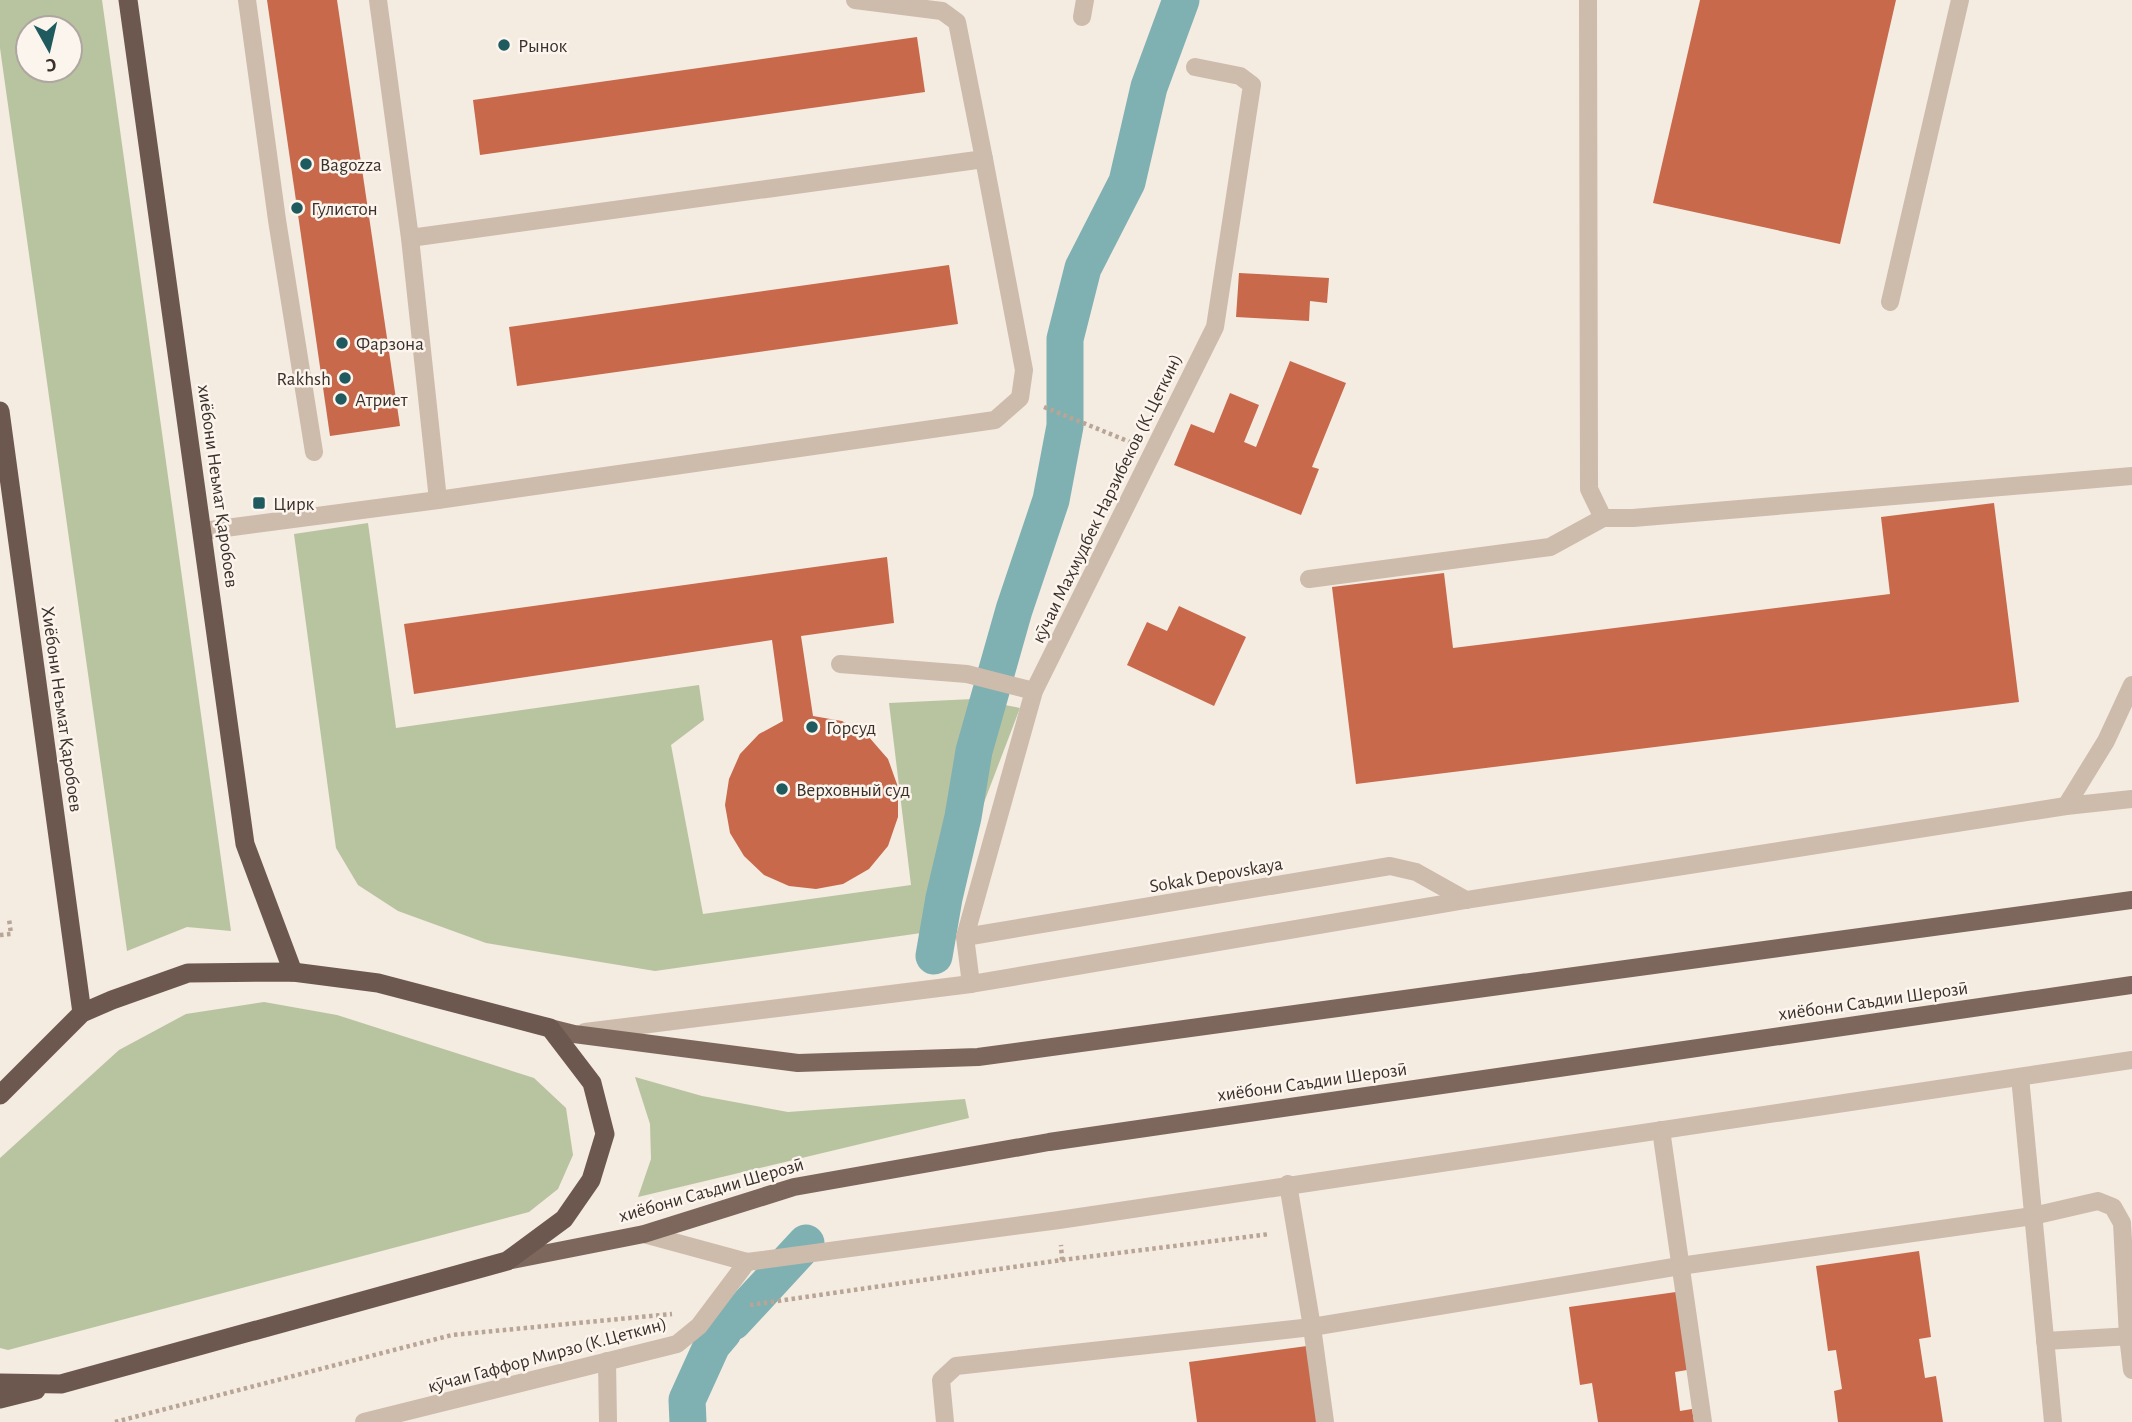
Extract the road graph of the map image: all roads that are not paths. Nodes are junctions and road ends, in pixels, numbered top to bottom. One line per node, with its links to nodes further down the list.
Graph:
1 (128, 0): 16 (highway, хиёбони Неъмат Қаробоев)
2 (247, 0): 12 (street)
3 (378, 0): 9 (street)
4 (855, 0): 8 (street)
5 (1588, 0): 15 (street)
6 (1960, 0): 10 (street)
7 (1195, 68): 20 (street, кӯчаи Маҳмудбек Нарзибеков (К.Цеткин))
8 (984, 159): 9 (street); 14 (street)
9 (410, 239): 14 (street)
10 (1889, 302)
11 (0, 411): 29 (highway, Хиёбони Неъмат Қаробоев)
12 (314, 452)
13 (2132, 476): 15 (street)
14 (438, 500): 16 (street)
15 (1603, 518): 17 (street)
16 (203, 531): 26 (highway, хиёбони Неъмат Қаробоев)
17 (1309, 579)
18 (840, 664): 20 (street)
19 (2132, 685): 22 (street)
20 (1034, 691): 25 (street, кӯчаи Маҳмудбек Нарзибеков (К.Цеткин))
21 (2132, 799): 22 (street)
22 (2066, 806): 23 (street)
23 (1466, 900): 25 (street, Sokak Depovskaya); 27 (street)
24 (2132, 900): 31 (main road)
25 (965, 937): 27 (street, кӯчаи Маҳмудбек Нарзибеков (К.Цеткин))
26 (293, 972): 29 (highway); 30 (highway)
27 (971, 984): 31 (street)
28 (2132, 985): 38 (main road, хиёбони Саъдии Шерозӣ)
29 (82, 1013): 34 (highway)
30 (550, 1028): 31 (main road); 39 (highway, хиёбони Саъдии Шерозӣ)
31 (574, 1034)
32 (2132, 1060): 33 (street)
33 (2020, 1077): 35 (street); 37 (street)
34 (0, 1095)
35 (1661, 1130): 36 (street); 41 (street)
36 (1288, 1184): 40 (street); 42 (street)
37 (2033, 1216): 41 (street); 43 (street); 44 (street)
38 (645, 1234): 39 (main road, хиёбони Саъдии Шерозӣ); 40 (street)
39 (507, 1261): 48 (highway, хиёбони Саъдии Шерозӣ)
40 (747, 1262): 45 (street, кӯчаи Гаффор Мирзо (К.Цеткин))
41 (1680, 1266): 42 (street); 54 (street)
42 (1312, 1327): 52 (street); 53 (street)
43 (2130, 1336): 44 (street); 46 (street)
44 (2045, 1341): 55 (street)
45 (607, 1360): 50 (street, кӯчаи Гаффор Мирзо (К.Цеткин)); 51 (street)
46 (2132, 1370)
47 (0, 1383): 48 (highway, хиёбони Саъдии Шерозӣ)
48 (61, 1384): 49 (highway, хиёбони Саъдии Шерозӣ)
49 (0, 1399)
50 (364, 1422)
51 (608, 1422)
52 (945, 1422)
53 (1325, 1422)
54 (1703, 1422)
55 (2053, 1422)

